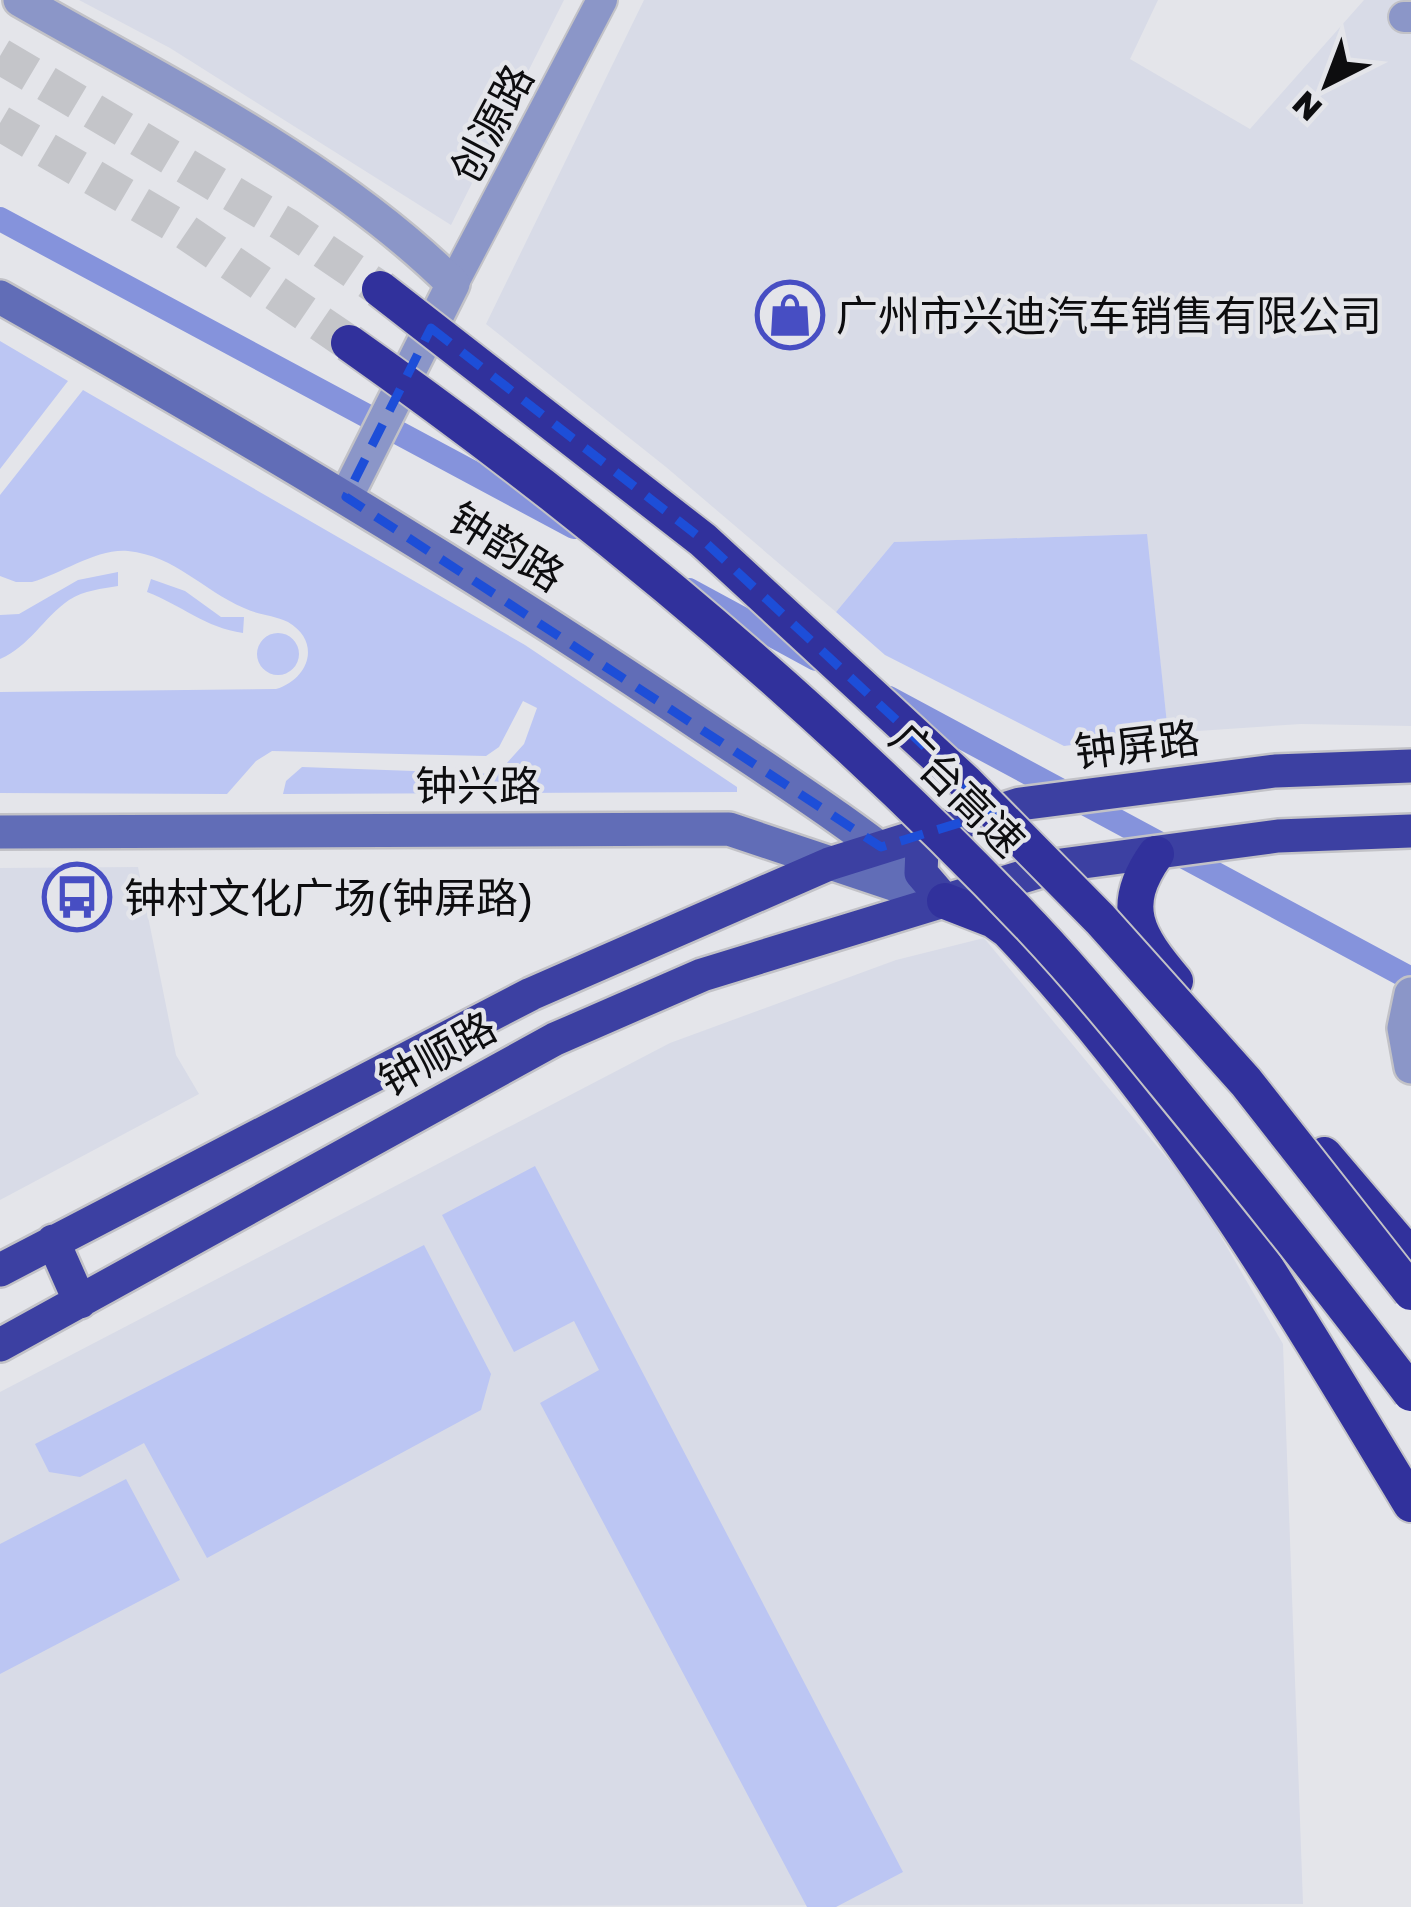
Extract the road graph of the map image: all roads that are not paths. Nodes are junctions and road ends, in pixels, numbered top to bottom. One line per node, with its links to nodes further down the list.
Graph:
1 (20, 0): 3 (street)
2 (602, 0): 3 (street, 创源路)
3 (453, 284): 7 (street)
4 (380, 289): 22 (highway, 广台高速, bridge)
5 (0, 297): 7 (main road, 钟韵路)
6 (349, 343): 25 (highway, 广台高速, bridge)
7 (353, 483): 12 (main road, 钟韵路)
8 (1411, 766): 9 (highway, 钟屏路)
9 (934, 831): 12 (highway, 钟屏路); 15 (highway)
10 (1411, 831): 13 (highway)
11 (0, 832): 14 (main road, 钟兴路)
12 (881, 847): 14 (highway, 钟顺路); 15 (main road, 钟韵路)
13 (1156, 854): 15 (highway); 20 (highway)
14 (829, 864): 15 (main road, 钟兴路); 19 (highway, 钟顺路)
15 (946, 902): 23 (highway, 钟顺路); 26 (highway)
16 (1411, 994): 17 (street)
17 (1408, 1032): 18 (street)
18 (1411, 1067)
19 (53, 1241): 21 (highway, 钟顺路); 23 (highway)
20 (1411, 1257)
21 (0, 1270)
22 (1411, 1292)
23 (80, 1302): 24 (highway, 钟顺路)
24 (0, 1345)
25 (1411, 1393)
26 (1411, 1504)

